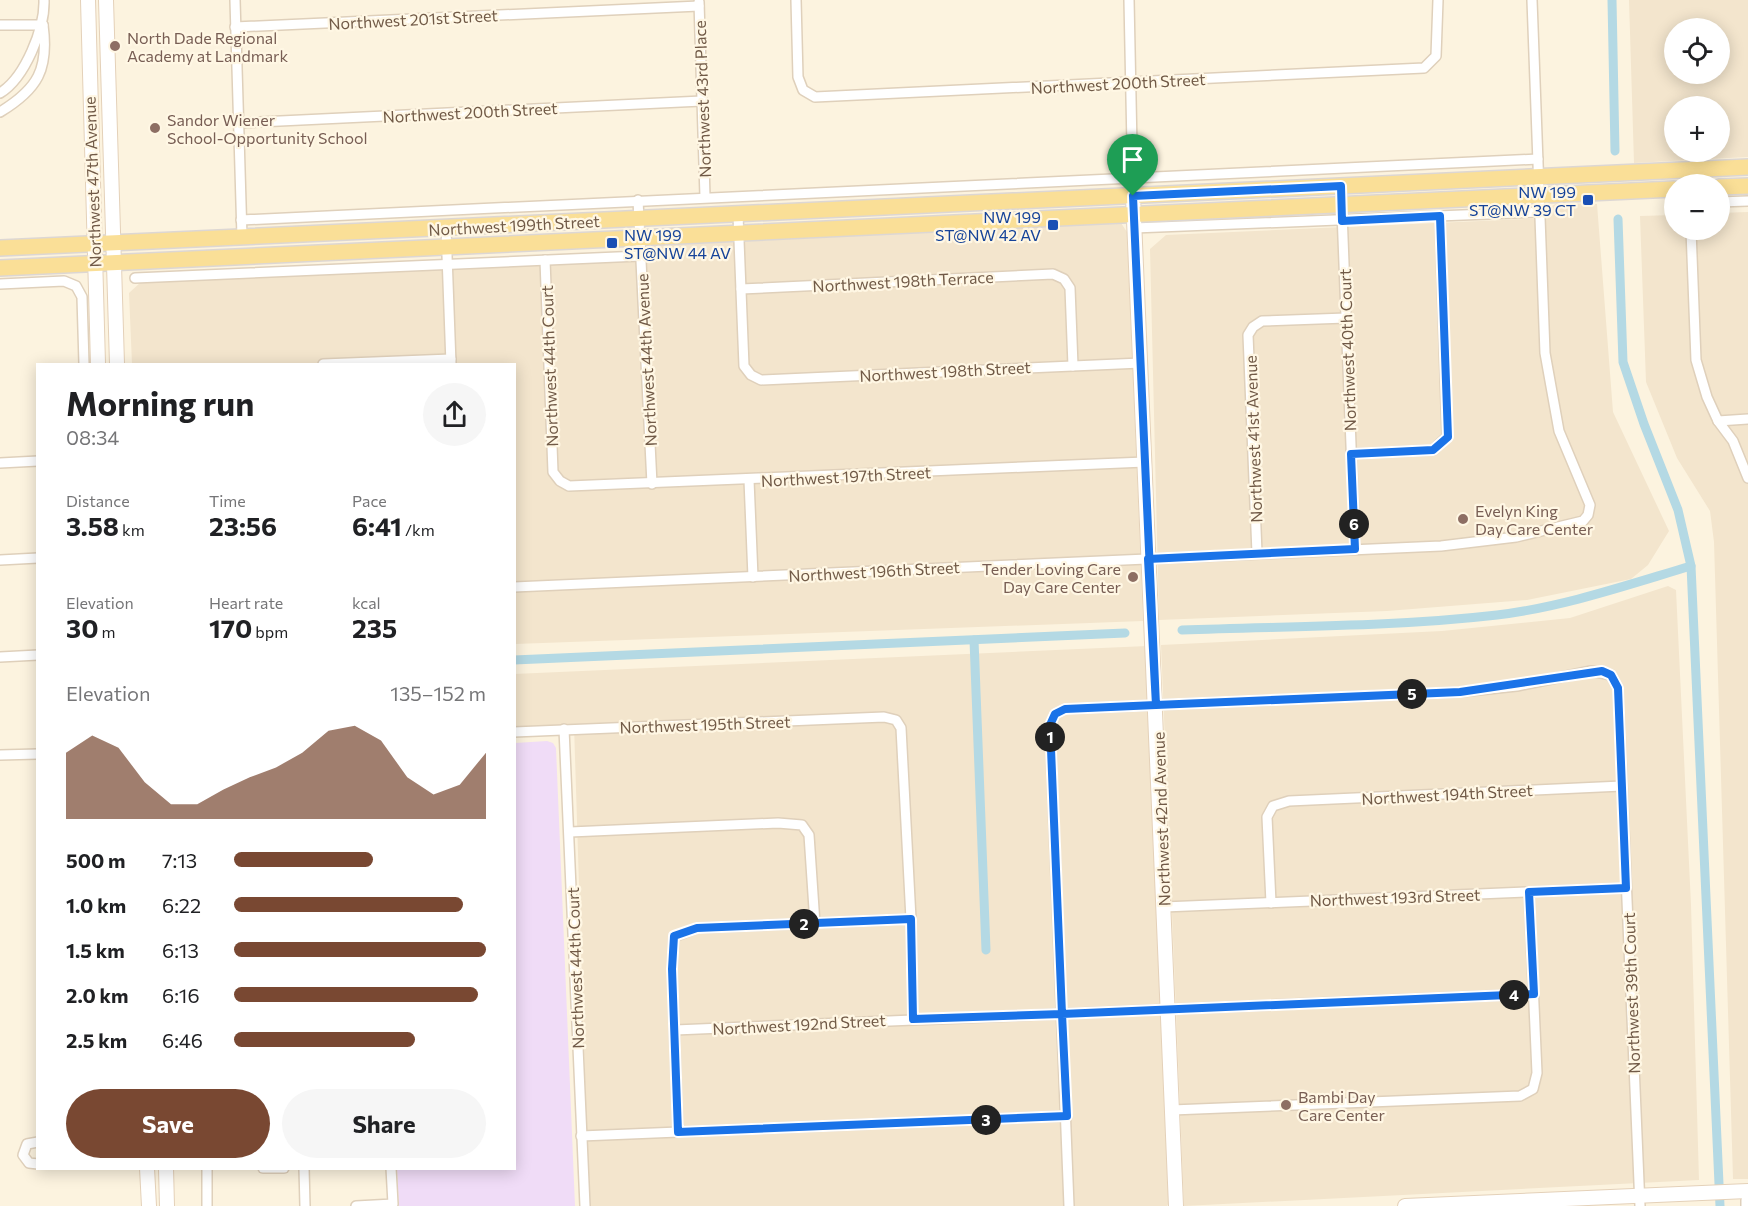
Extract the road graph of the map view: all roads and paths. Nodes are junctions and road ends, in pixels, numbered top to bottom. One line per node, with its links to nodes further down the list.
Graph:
1 (44, 0): 11 (street)
2 (88, 0): 47 (street, Northwest 47th Avenue)
3 (106, 0): 48 (street, Northwest 47th Avenue)
4 (235, 0): 12 (street)
5 (796, 0): 13 (street, Northwest 200th Street)
6 (1129, 0): 13 (street, Northwest 42nd Avenue)
7 (1438, 0): 13 (street, Northwest 200th Street)
8 (1532, 0): 18 (street)
9 (699, 3): 12 (street, Northwest 201st Street); 15 (street, Northwest 43rd Place)
10 (0, 25): 11 (street)
11 (43, 25): 14 (street); 16 (street)
12 (235, 27): 17 (street)
13 (1131, 83): 23 (street, Northwest 42nd Avenue)
14 (0, 93)
15 (702, 101): 17 (street, Northwest 200th Street); 30 (street, Northwest 43rd Place)
16 (0, 112)
17 (238, 123): 39 (street)
18 (1538, 159): 21 (street); 23 (street)
19 (1748, 167): 20 (main road, Northwest 199th Street)
20 (1706, 174)
21 (1538, 177): 22 (main road, Northwest 199th Street); 24 (main road, Northwest 199th Street); 28 (street)
22 (1664, 177)
23 (1133, 178): 29 (street, Northwest 42nd Avenue); 30 (street)
24 (1341, 186): 29 (main road, Northwest 199th Street); 34 (street, Northwest 40th Court)
25 (1748, 186): 26 (main road)
26 (1730, 187)
27 (1664, 189): 28 (main road, Northwest 199th Street)
28 (1539, 194): 34 (main road, Northwest 199th Street); 35 (street)
29 (1133, 196): 36 (main road, Northwest 199th Street); 40 (street, Northwest 42nd Avenue)
30 (705, 197): 31 (street)
31 (638, 200): 38 (street, Northwest 44th Avenue); 39 (street)
32 (1748, 201): 33 (street)
33 (1730, 202)
34 (1341, 204): 40 (main road, Northwest 199th Street); 41 (street, Northwest 40th Court)
35 (1539, 212): 37 (street); 78 (street, Northwest 196th Street)
36 (738, 215): 38 (main road, Northwest 199th Street); 43 (street)
37 (1440, 216): 41 (street); 70 (street)
38 (639, 219): 42 (main road, Northwest 199th Street); 45 (street, Northwest 44th Avenue)
39 (241, 220): 44 (street)
40 (1134, 221): 41 (street); 43 (main road, Northwest 199th Street); 66 (street, Northwest 42nd Avenue)
41 (1342, 221): 60 (street, Northwest 40th Court)
42 (446, 228): 44 (main road, Northwest 199th Street); 49 (street)
43 (738, 232): 45 (main road, Northwest 199th Street); 59 (street)
44 (242, 237): 48 (main road, Northwest 199th Street)
45 (639, 237): 49 (main road, Northwest 199th Street); 51 (street, Northwest 44th Avenue)
46 (1690, 240): 69 (street)
47 (93, 244): 48 (main road, Northwest 199th Street); 50 (main road, Northwest 199th Street); 55 (street, Northwest 47th Avenue)
48 (113, 244): 53 (street, Northwest 47th Avenue)
49 (447, 246): 53 (main road, Northwest 199th Street); 54 (street)
50 (0, 248)
51 (640, 256): 52 (street); 77 (street, Northwest 44th Avenue)
52 (544, 260): 54 (street); 74 (street, Northwest 44th Court)
53 (113, 263): 55 (main road, Northwest 199th Street); 64 (street, Northwest 47th Avenue)
54 (448, 263): 57 (street); 61 (street)
55 (94, 264): 56 (main road, Northwest 199th Street); 63 (street, Northwest 47th Avenue)
56 (0, 267)
57 (135, 278)
58 (0, 284): 62 (street, Northwest 47th Avenue)
59 (741, 289): 67 (street, Northwest 198th Street); 67 (street, Northwest 198th Terrace)
60 (1346, 318): 70 (street, Northwest 40th Court); 79 (street, Northwest 41st Avenue)
61 (451, 362): 65 (street)
62 (84, 363)
63 (98, 363)
64 (117, 363)
65 (387, 363)
66 (1141, 363): 67 (street, Northwest 198th Street); 72 (street, Northwest 42nd Avenue)
67 (1073, 366)
68 (1748, 420): 69 (street)
69 (1718, 422): 75 (street)
70 (1351, 454): 78 (street, Northwest 40th Court)
71 (36, 461): 73 (street)
72 (1145, 462): 76 (street, Northwest 197th Street); 81 (street, Northwest 42nd Avenue)
73 (0, 463)
74 (553, 472): 77 (street, Northwest 197th Street)
75 (1748, 478)
76 (749, 480): 77 (street, Northwest 197th Street); 83 (street)
77 (652, 484)
78 (1355, 549): 79 (street, Northwest 196th Street)
79 (1257, 553): 81 (street, Northwest 196th Street)
80 (36, 558): 82 (street)
81 (1148, 559): 83 (street, Northwest 196th Street); 87 (street, Northwest 42nd Avenue)
82 (0, 560)
83 (753, 577): 84 (street, Northwest 196th Street)
84 (516, 587)
85 (36, 655): 86 (street)
86 (0, 657)
87 (1156, 705): 92 (street, Northwest 39th Court); 97 (street, Northwest 42nd Avenue); 102 (street)
88 (564, 729): 89 (street, Northwest 195th Street); 93 (street, Northwest 44th Court); 98 (street, Northwest 195th Street)
89 (516, 732)
90 (36, 754): 91 (street)
91 (0, 755)
92 (1622, 786): 94 (street, Northwest 39th Court); 96 (street, Northwest 194th Street)
93 (570, 832): 99 (street); 108 (street, Northwest 44th Court)
94 (1626, 888): 95 (street, Northwest 193rd Street); 117 (street, Northwest 39th Court)
95 (1529, 892): 96 (street, Northwest 193rd Street); 100 (street)
96 (1271, 903): 97 (street, Northwest 193rd Street)
97 (1164, 907): 101 (street, Northwest 42nd Avenue)
98 (911, 919): 99 (street); 103 (street)
99 (815, 924): 104 (street)
100 (1534, 994): 101 (street, Northwest 192nd Street); 105 (street)
101 (1168, 1009): 102 (street, Northwest 192nd Street); 105 (street, Northwest 42nd Avenue)
102 (1062, 1014): 103 (street, Northwest 192nd Street); 106 (street)
103 (913, 1019): 104 (street, Northwest 192nd Street)
104 (675, 1030): 107 (street)
105 (1172, 1110): 125 (street, Northwest 42nd Avenue)
106 (1067, 1116): 107 (street); 124 (street)
107 (678, 1132): 108 (street)
108 (581, 1136): 123 (street, Northwest 44th Court)
109 (36, 1142): 110 (street)
110 (36, 1164)
111 (147, 1170): 118 (street)
112 (166, 1170): 119 (street)
113 (207, 1170): 120 (street)
114 (304, 1170): 121 (street)
115 (392, 1170): 122 (street)
116 (1747, 1199): 117 (street)
117 (1639, 1201): 126 (street)
118 (149, 1206)
119 (167, 1206)
120 (207, 1206)
121 (305, 1206)
122 (356, 1206)
123 (585, 1206)
124 (1069, 1206)
125 (1176, 1206)
126 (1405, 1206)

